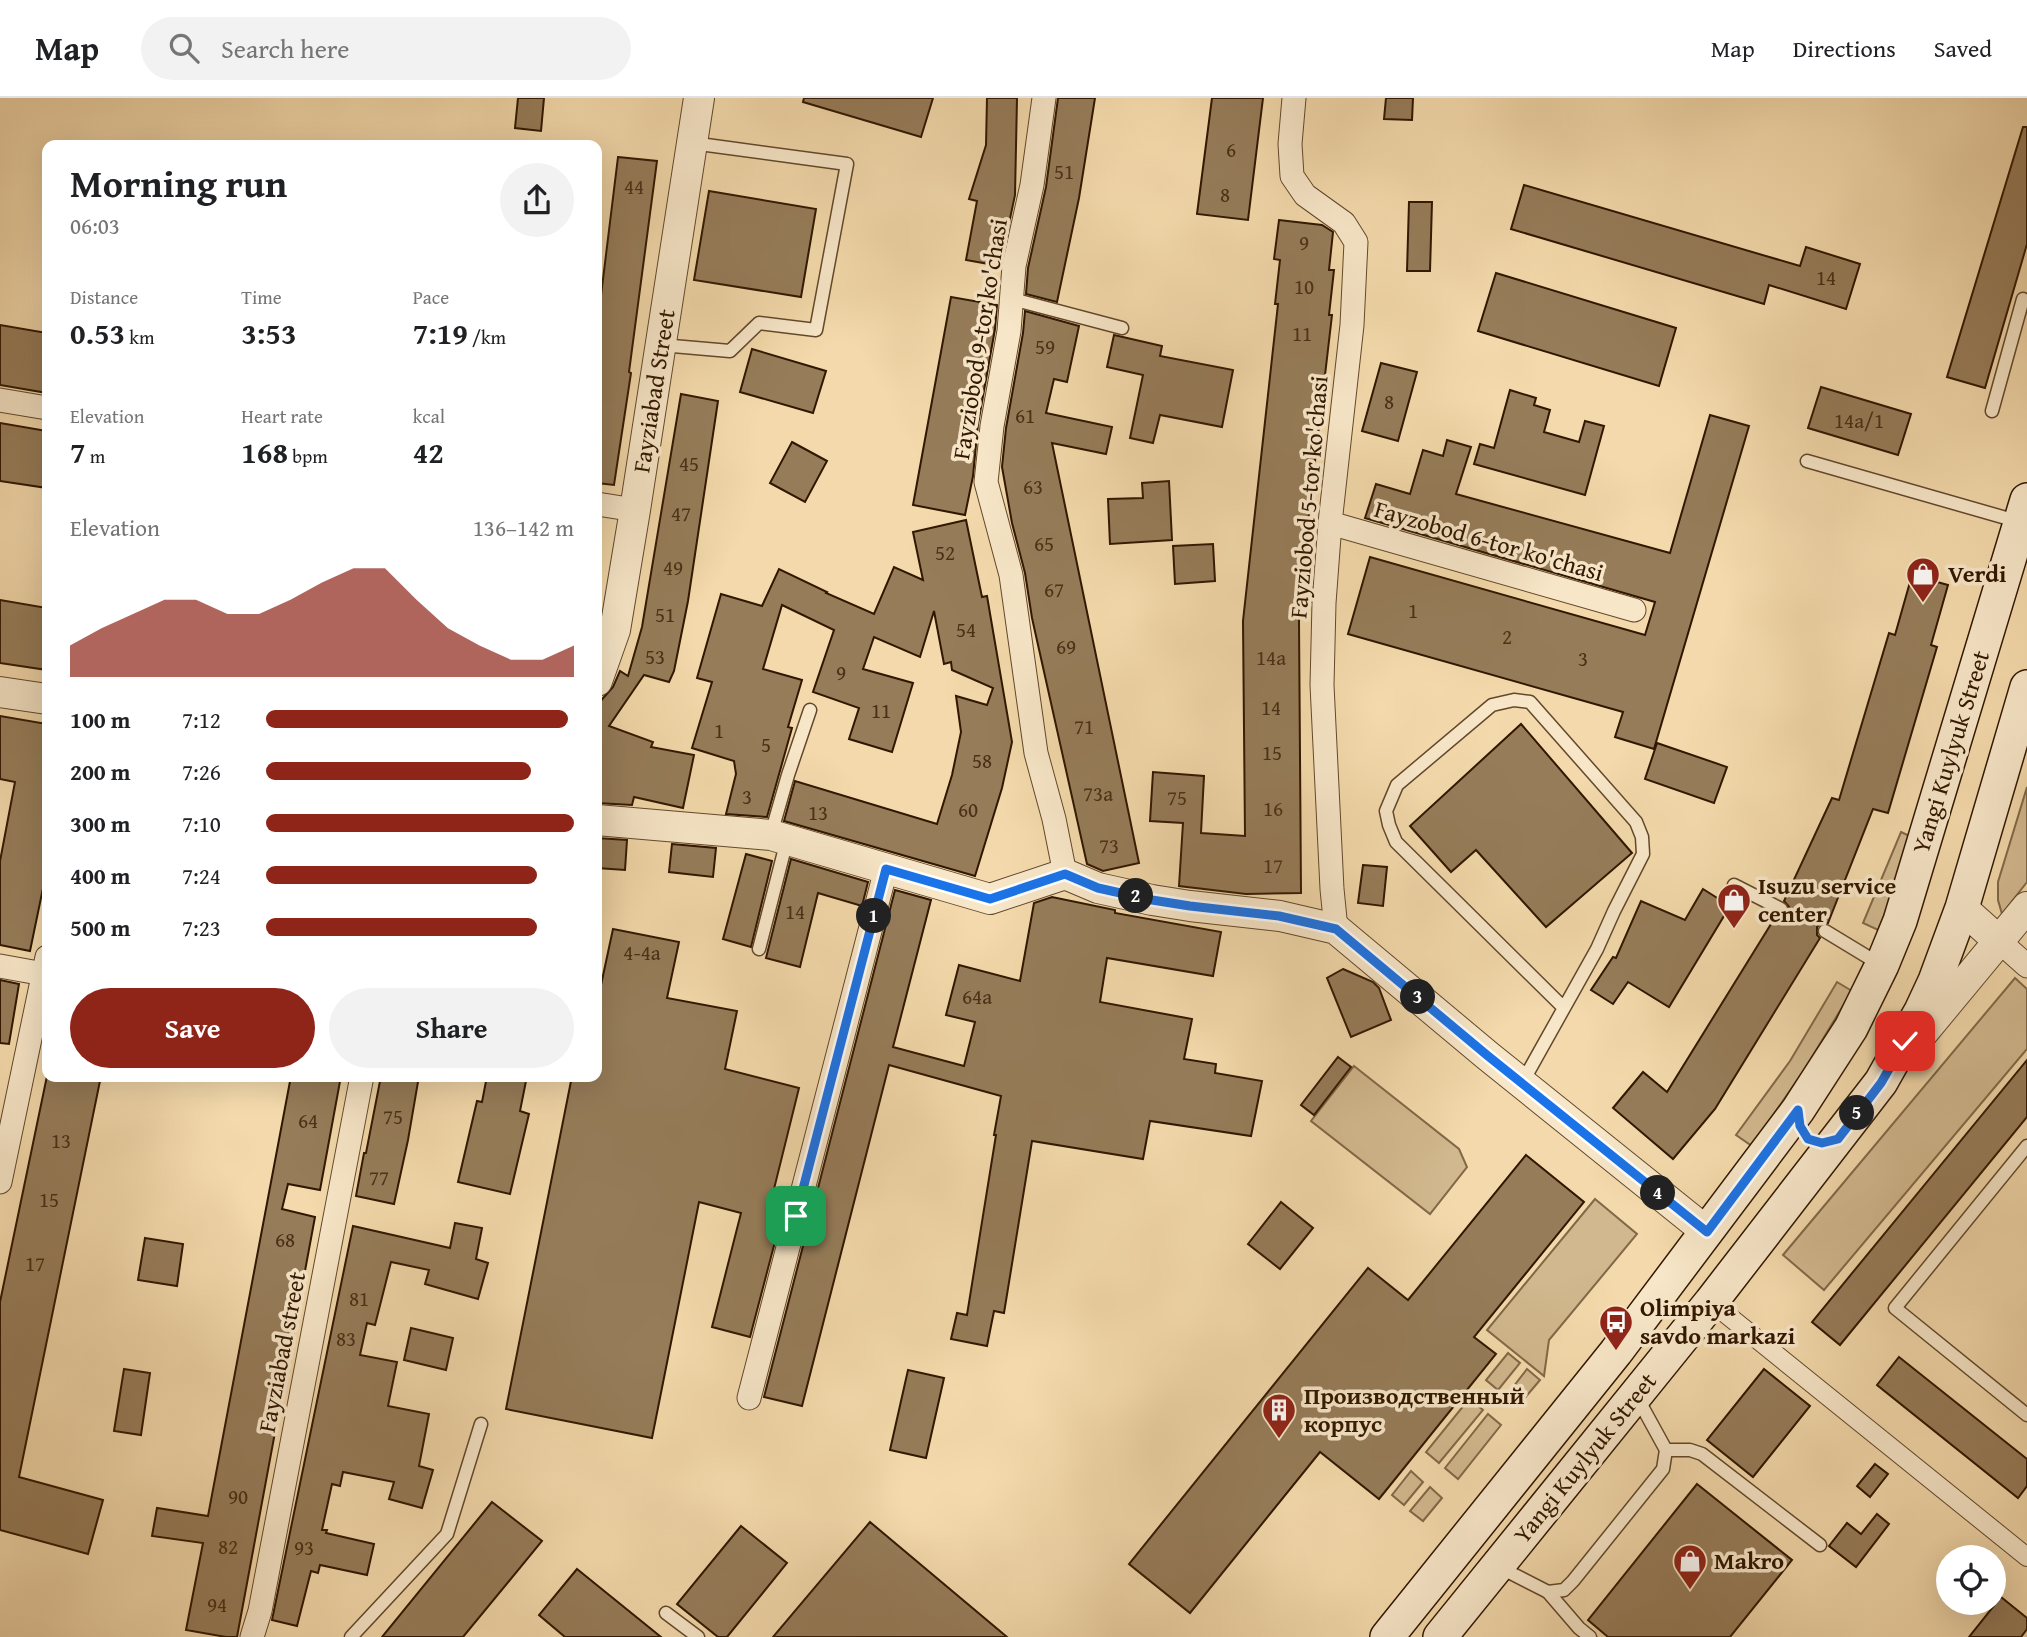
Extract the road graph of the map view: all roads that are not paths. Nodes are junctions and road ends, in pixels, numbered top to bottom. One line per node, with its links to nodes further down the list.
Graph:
1 (699, 98): 4 (street, Fayziabad Street)
2 (1044, 98): 5 (street, Fayziobod 9-tor ko'chasi)
3 (1294, 98): 16 (street, Fayziobod 5-tor ko'chasi)
4 (692, 143): 8 (street, Fayziabad Street); 8 (lane)
5 (1012, 299): 7 (lane); 28 (street, Fayziobod 9-tor ko'chasi)
6 (2022, 299): 11 (lane)
7 (1122, 328)
8 (661, 345): 14 (street, Fayziabad Street)
9 (0, 400): 10 (street)
10 (42, 407)
11 (1992, 411)
12 (1807, 461): 15 (lane)
13 (602, 504): 14 (street)
14 (635, 510): 18 (street, Fayziabad Street)
15 (2024, 511): 22 (main road, Yangi Kuylyuk Street)
16 (1330, 523): 17 (street, Fayzobod 6-tor ko'chasi); 33 (street, Fayziobod 5-tor ko'chasi)
17 (1634, 610)
18 (602, 667)
19 (2027, 687): 24 (main road, Yangi Kuylyuk Street)
20 (0, 692): 21 (street)
21 (42, 698)
22 (1965, 707): 24 (main road); 37 (main road, Yangi Kuylyuk Street)
23 (810, 710): 26 (lane)
24 (2016, 725): 31 (main road, Yangi Kuylyuk Street)
25 (602, 820): 26 (street)
26 (779, 837): 27 (street); 36 (lane)
27 (886, 869): 28 (street); 53 (street)
28 (1065, 874): 33 (street)
29 (1734, 885): 32 (lane)
30 (2027, 907): 35 (street)
31 (1962, 908): 35 (street); 45 (main road, Yangi Kuylyuk Street)
32 (1781, 909)
33 (1336, 929): 44 (street)
34 (1825, 931): 37 (lane)
35 (2000, 942): 40 (street); 45 (street)
36 (759, 949)
37 (1882, 965): 46 (main road, Yangi Kuylyuk Street)
38 (0, 966): 39 (street)
39 (42, 966)
40 (2027, 966)
41 (42, 985): 49 (street)
42 (1564, 1008): 42 (lane); 44 (lane)
43 (361, 1082): 62 (street, Fayziabad street)
44 (1522, 1083): 50 (street)
45 (1881, 1083): 47 (main road, Yangi Kuylyuk Street)
46 (1798, 1110): 47 (main road); 50 (main road, Yangi Kuylyuk Street)
47 (1838, 1139): 51 (main road, Yangi Kuylyuk Street)
48 (2027, 1146): 54 (lane)
49 (0, 1182)
50 (1707, 1232): 65 (main road, Yangi Kuylyuk Street)
51 (1711, 1302): 52 (main road, Yangi Kuylyuk Street); 58 (street)
52 (1636, 1395): 56 (lane); 59 (main road, Yangi Kuylyuk Street)
53 (749, 1398)
54 (2027, 1415)
55 (481, 1424): 63 (lane)
56 (1667, 1450): 57 (lane); 60 (lane)
57 (1820, 1545)
58 (2027, 1557)
59 (1497, 1566): 60 (lane); 66 (main road, Yangi Kuylyuk Street)
60 (1548, 1592): 67 (lane)
61 (666, 1613): 64 (lane)
62 (252, 1637)
63 (351, 1637)
64 (698, 1637)
65 (1387, 1637)
66 (1440, 1637)
67 (1590, 1637)

